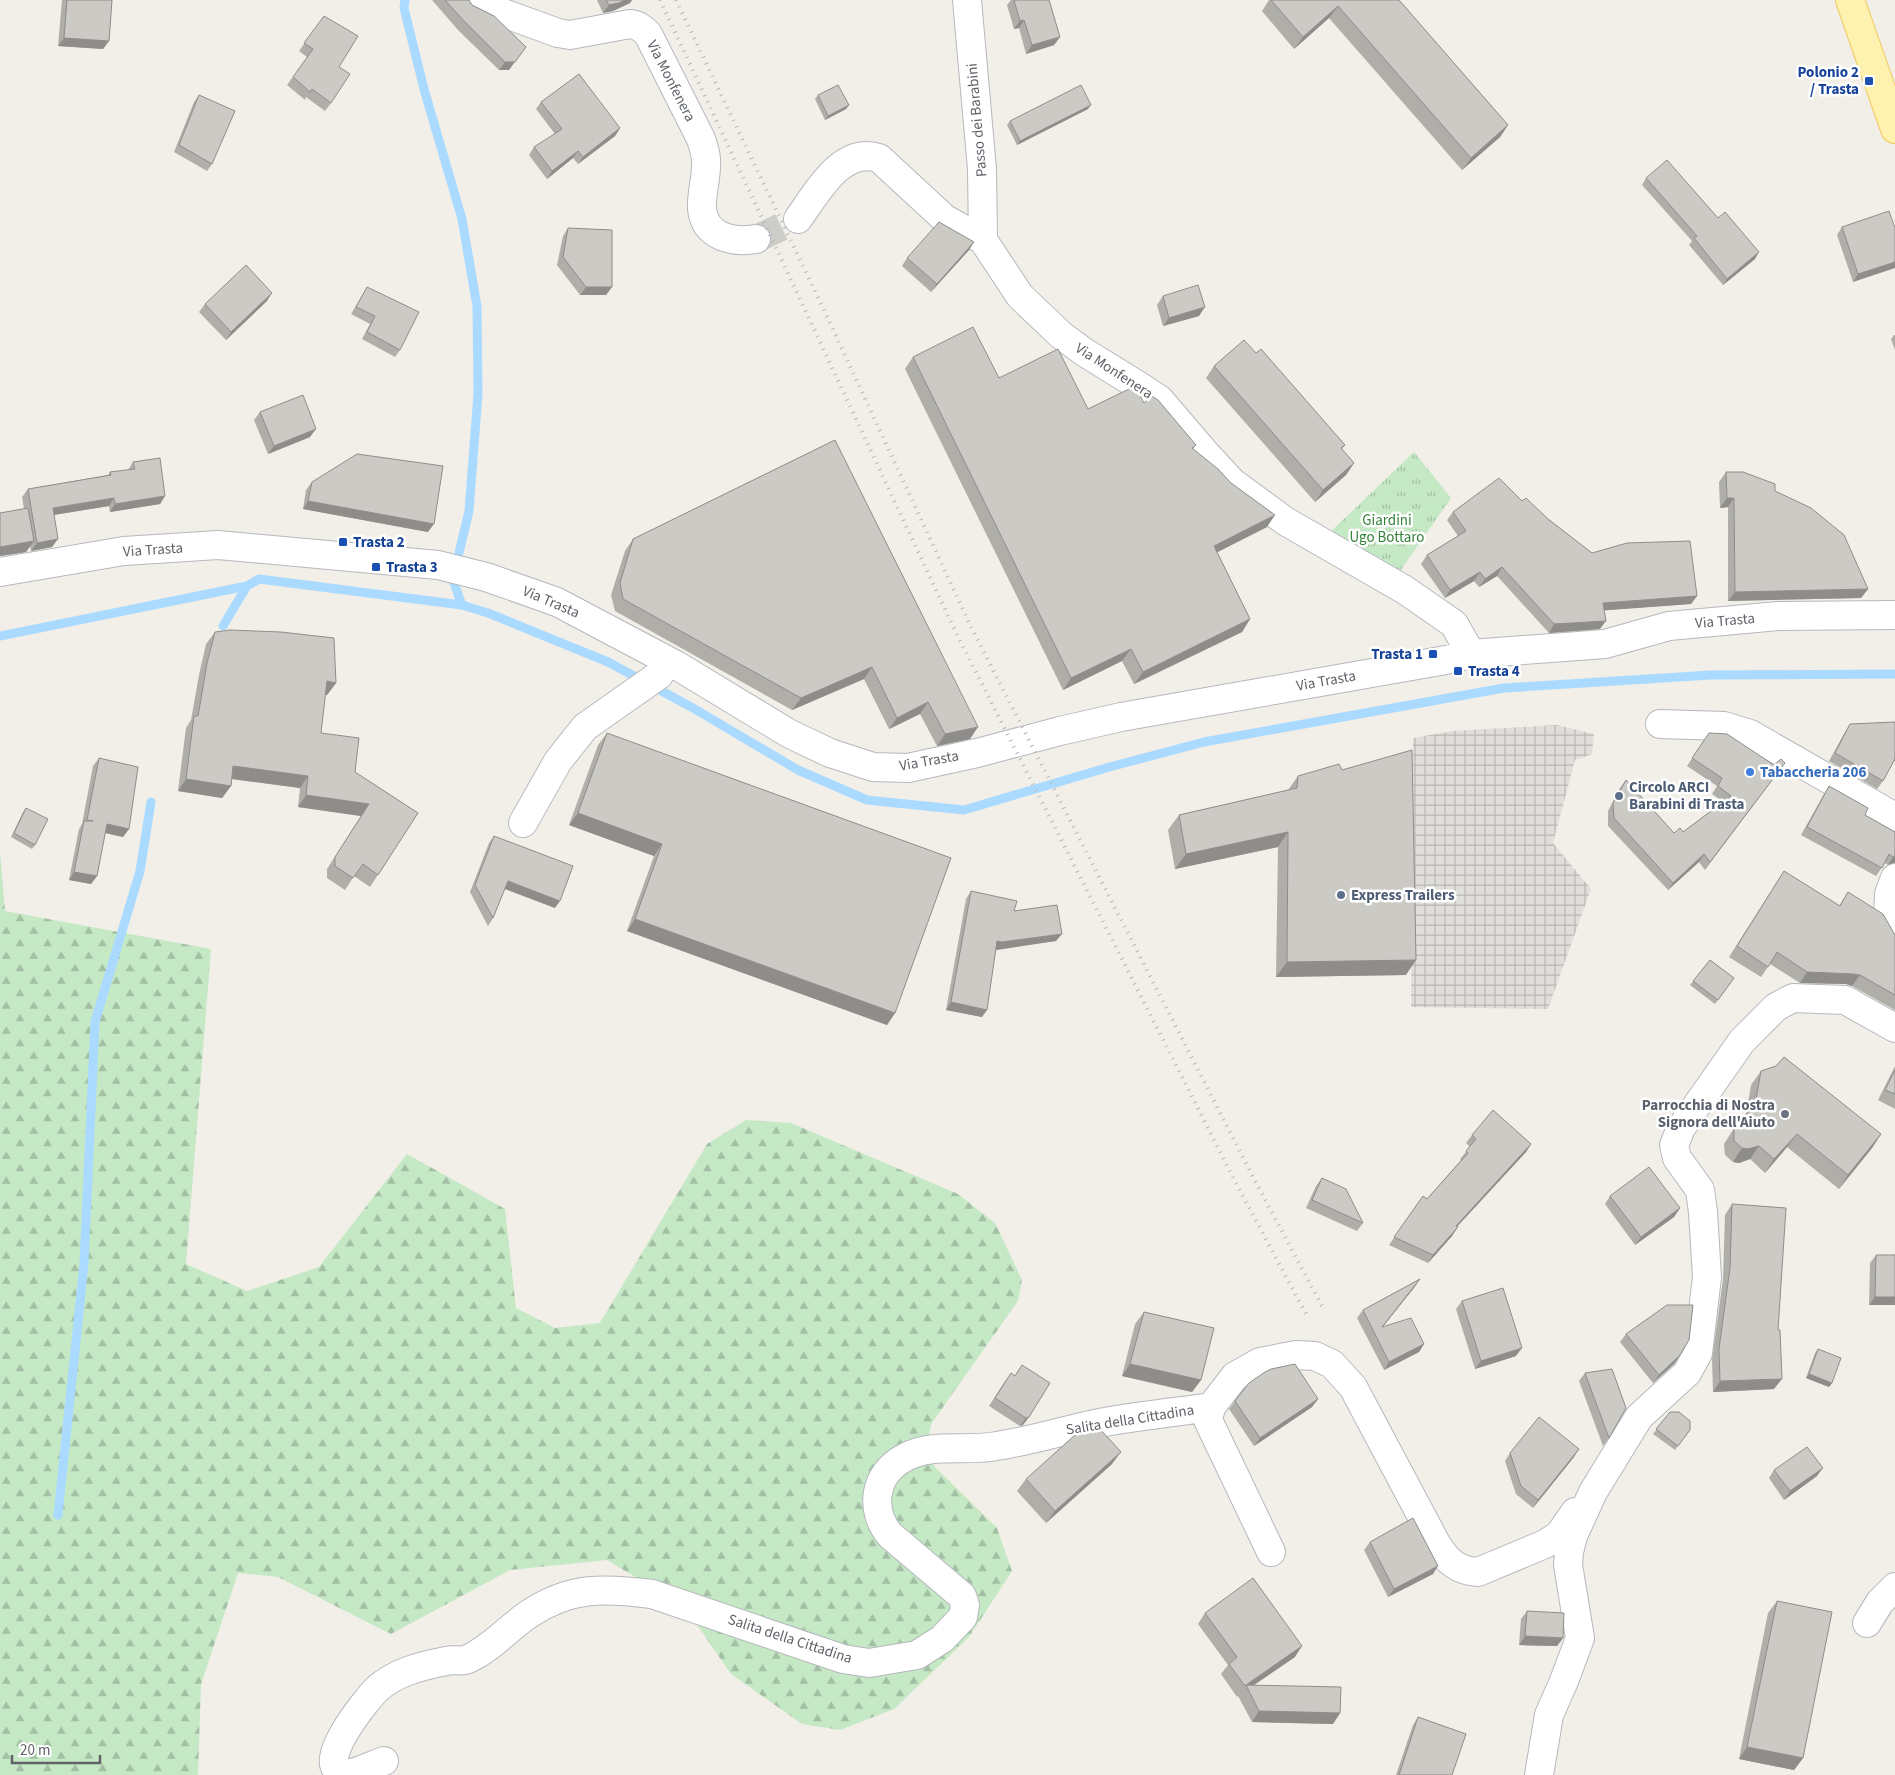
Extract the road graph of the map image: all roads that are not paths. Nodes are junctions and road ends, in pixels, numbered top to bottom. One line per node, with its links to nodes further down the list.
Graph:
1 (475, 0): 6 (street, Via Monfenera)
2 (966, 0): 7 (street, Passo dei Barabini)
3 (1850, 0): 4 (main road)
4 (1893, 120)
5 (798, 219): 7 (street, Via Monfenera)
6 (756, 239)
7 (982, 240): 10 (street, Via Monfenera)
8 (0, 572): 10 (street, Via Trasta)
9 (1895, 615): 10 (street, Via Trasta)
10 (1471, 654)
11 (659, 675): 14 (street)
12 (1660, 724): 13 (street)
13 (1895, 817)
14 (524, 822)
15 (1895, 878): 16 (street)
16 (1895, 928)
17 (1895, 1028): 19 (street)
18 (1211, 1408): 19 (street, Salita della Cittadina); 20 (street, Salita della Cittadina); 23 (street, Salita della Cittadina)
19 (1593, 1492): 24 (street)
20 (1271, 1552)
21 (1895, 1587): 22 (street)
22 (1867, 1623)
23 (384, 1761)
24 (1539, 1775)

